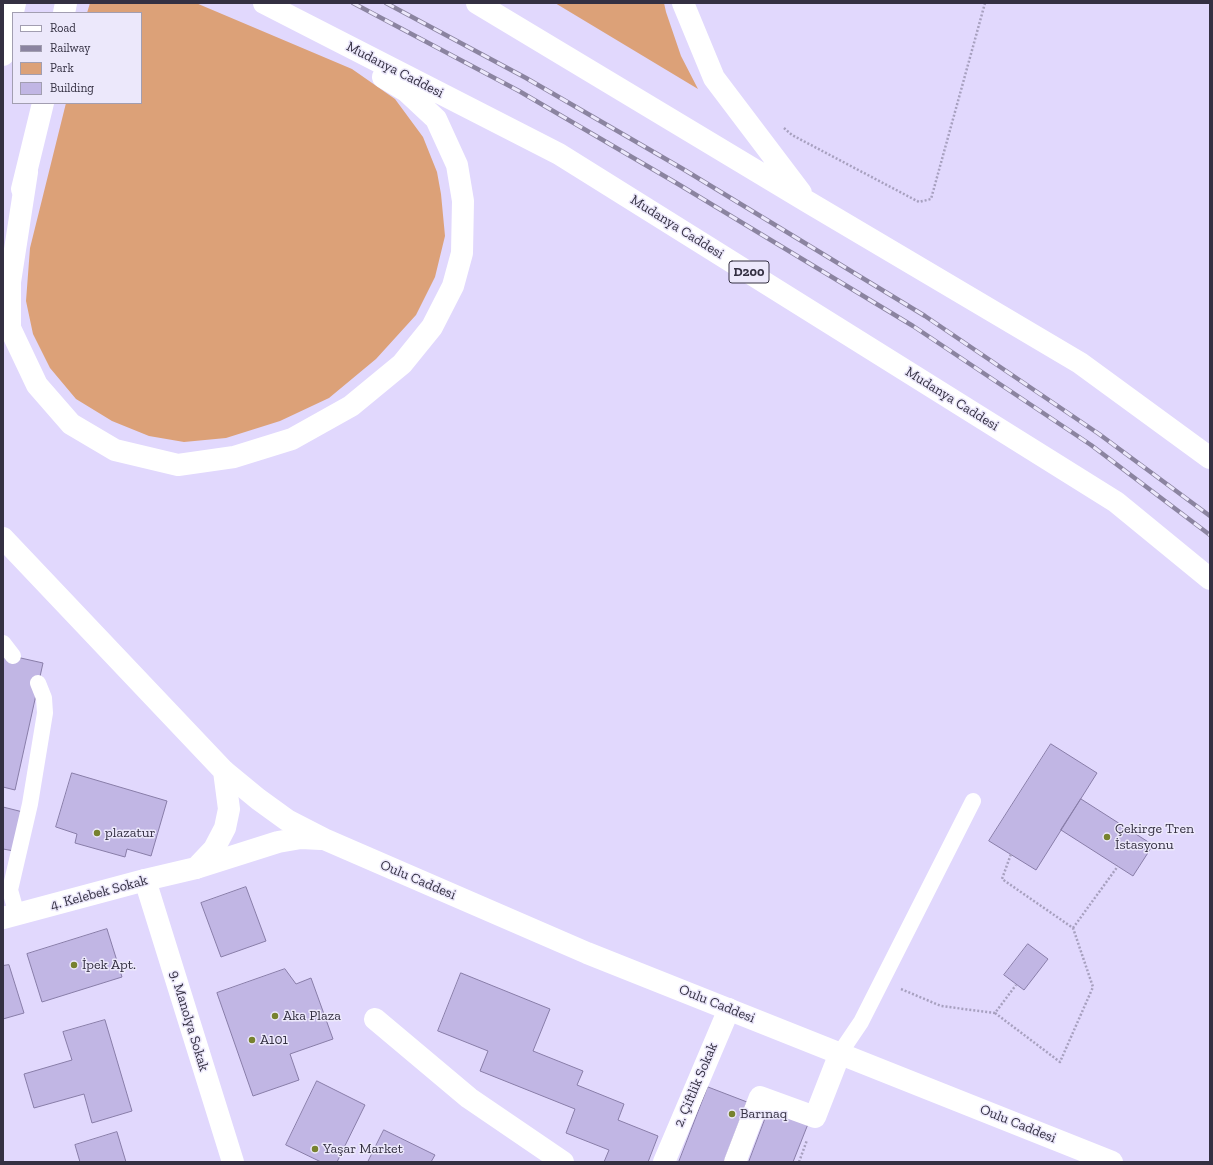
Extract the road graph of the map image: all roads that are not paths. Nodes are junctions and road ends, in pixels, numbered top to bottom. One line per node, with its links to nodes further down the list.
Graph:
1 (476, 3): 8 (main road)
2 (683, 3): 8 (main road)
3 (270, 7): 7 (main road); 12 (main road, Mudanya Caddesi / D200)
4 (12, 16): 5 (main road)
5 (3, 55)
6 (43, 104): 7 (main road)
7 (27, 172): 9 (main road)
8 (808, 202): 10 (main road)
9 (3, 266)
10 (1210, 458)
11 (3, 538): 16 (main road, Oulu Caddesi)
12 (1210, 579)
13 (3, 644): 14 (lane)
14 (13, 656)
15 (38, 683): 21 (lane)
16 (224, 771): 18 (main road, Oulu Caddesi); 19 (main road)
17 (973, 801): 24 (lane)
18 (324, 839): 19 (main road, 4. Kelebek Sokak); 22 (main road, Oulu Caddesi)
19 (196, 868): 20 (main road, 4. Kelebek Sokak)
20 (145, 880): 21 (main road, 4. Kelebek Sokak); 25 (main road, 9. Manolya Sokak)
21 (10, 916)
22 (729, 1009): 24 (main road, Oulu Caddesi); 27 (main road, 2. Çiftlik Sokak)
23 (375, 1019): 26 (main road)
24 (840, 1053): 28 (main road); 29 (main road, Oulu Caddesi)
25 (234, 1162)
26 (563, 1162)
27 (664, 1162)
28 (736, 1162)
29 (1112, 1162)

